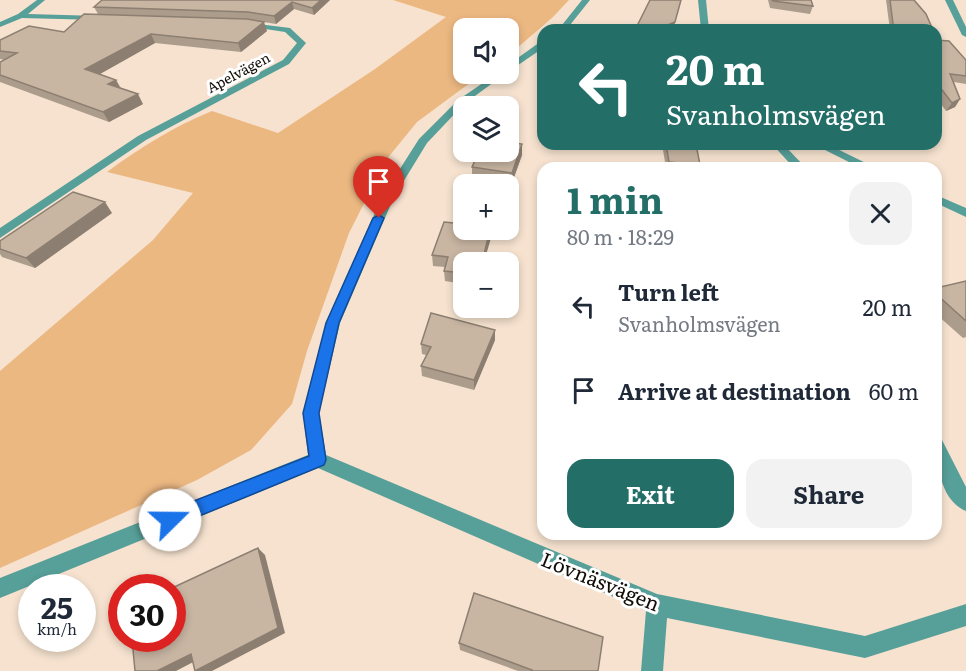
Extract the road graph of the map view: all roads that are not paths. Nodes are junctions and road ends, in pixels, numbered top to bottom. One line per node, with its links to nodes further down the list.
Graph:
1 (41, 0): 5 (street)
2 (586, 0): 9 (street)
3 (702, 0): 10 (street)
4 (949, 0): 7 (street)
5 (21, 16): 6 (street); 11 (street)
6 (109, 18)
7 (963, 21): 12 (street)
8 (238, 24): 22 (street, Apelvägen)
9 (567, 24)
10 (704, 24)
11 (0, 25)
12 (966, 34)
13 (537, 48): 14 (street)
14 (519, 61)
15 (487, 84): 24 (street)
16 (783, 150): 18 (street)
17 (831, 150): 19 (street)
18 (794, 162)
19 (857, 162)
20 (942, 202): 21 (street)
21 (966, 213)
22 (0, 234)
23 (942, 459): 25 (street)
24 (318, 460): 26 (street); 27 (street, Lövnäsvägen)
25 (966, 502)
26 (0, 588)
27 (657, 605): 28 (street, Lövnäsvägen); 29 (street)
28 (966, 615)
29 (652, 671)

